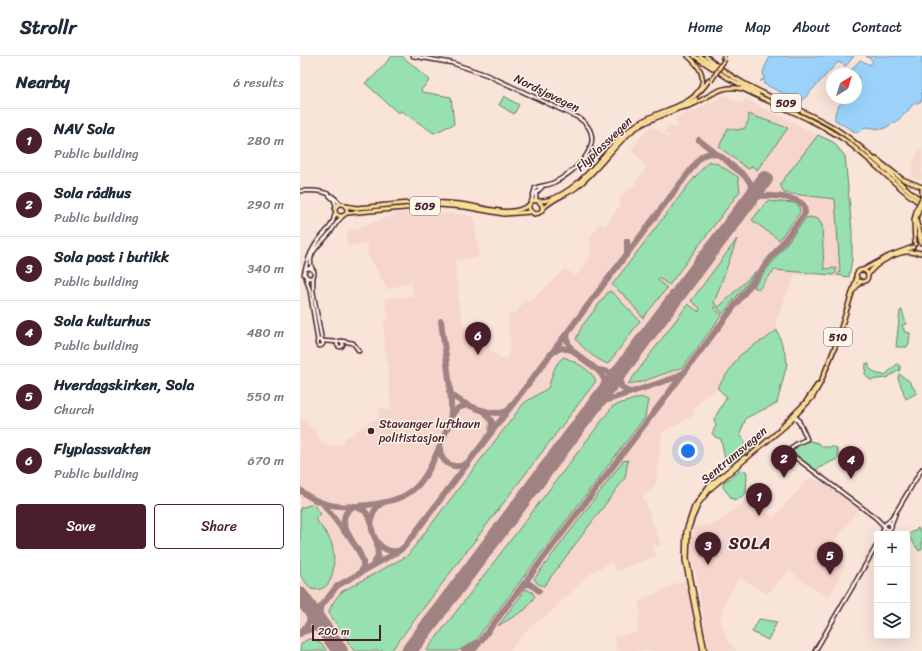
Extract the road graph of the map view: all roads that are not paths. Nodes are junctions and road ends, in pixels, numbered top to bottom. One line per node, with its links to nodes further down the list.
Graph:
1 (413, 56): 13 (street, Nordsjøvegen)
2 (688, 56): 10 (main road, 509)
3 (694, 56): 9 (main road, 509)
4 (700, 56): 7 (main road, 509)
5 (706, 56): 7 (main road, 509)
6 (724, 57): 8 (main road, 509, bridge)
7 (740, 80): 12 (main road, 509)
8 (710, 81): 10 (main road, 509); 11 (main road, 509)
9 (770, 100): 11 (main road, 509); 18 (main road, 509)
10 (685, 103): 17 (main road, Flyplassvegen / 509)
11 (680, 108): 23 (main road, Flyplassvegen / 509)
12 (862, 148): 14 (main road, 509); 18 (main road, 509)
13 (543, 186): 17 (street); 20 (street, Nordsjøvegen)
14 (922, 188): 18 (main road, 510)
15 (300, 191): 16 (street)
16 (327, 193): 19 (street); 21 (street)
17 (537, 201): 20 (main road, Flyplassvegen / 509); 23 (main road)
18 (921, 203): 28 (main road, 510); 31 (main road, 510)
19 (340, 204): 21 (main road); 22 (main road, 509)
20 (530, 204): 22 (main road, Flyplassvegen / 509); 25 (main road)
21 (336, 206): 26 (main road)
22 (345, 206): 24 (main road)
23 (542, 210): 25 (main road, Flyplassvegen / 509)
24 (346, 213): 25 (main road, Flyplassvegen / 509); 27 (main road)
25 (532, 213)
26 (335, 214): 27 (main road); 34 (street)
27 (342, 217): 35 (street)
28 (917, 224): 29 (main road); 30 (main road, 510)
29 (922, 238)
30 (921, 243): 31 (main road, 510)
31 (914, 245): 32 (main road, 510); 36 (main road, 510)
32 (915, 253): 33 (main road, 510); 37 (main road, 510)
33 (922, 253)
34 (306, 269): 35 (street); 39 (street)
35 (312, 269): 38 (street)
36 (863, 270): 37 (main road); 40 (main road, 510)
37 (868, 275): 41 (main road, 510)
38 (313, 276): 39 (street); 43 (street)
39 (306, 277): 45 (street)
40 (857, 277): 41 (main road); 42 (main road, Sentrumsvegen / 510)
41 (861, 281): 42 (main road, Sentrumsvegen / 510)
42 (852, 292): 48 (main road, Sentrumsvegen / 510)
43 (322, 341): 45 (street); 45 (street); 46 (street)
44 (342, 341): 46 (street); 46 (street); 47 (street)
45 (318, 342)
46 (338, 342)
47 (359, 351)
48 (795, 417): 51 (street); 58 (main road, Sentrumsvegen / 510)
49 (922, 469): 50 (street)
50 (896, 512): 52 (street); 53 (street)
51 (876, 518): 52 (street); 54 (street)
52 (887, 523): 53 (street); 54 (street)
53 (891, 525): 55 (street)
54 (884, 527): 55 (street); 56 (street)
55 (888, 530)
56 (883, 531)
57 (874, 550): 59 (street)
58 (704, 651)
59 (815, 651)

